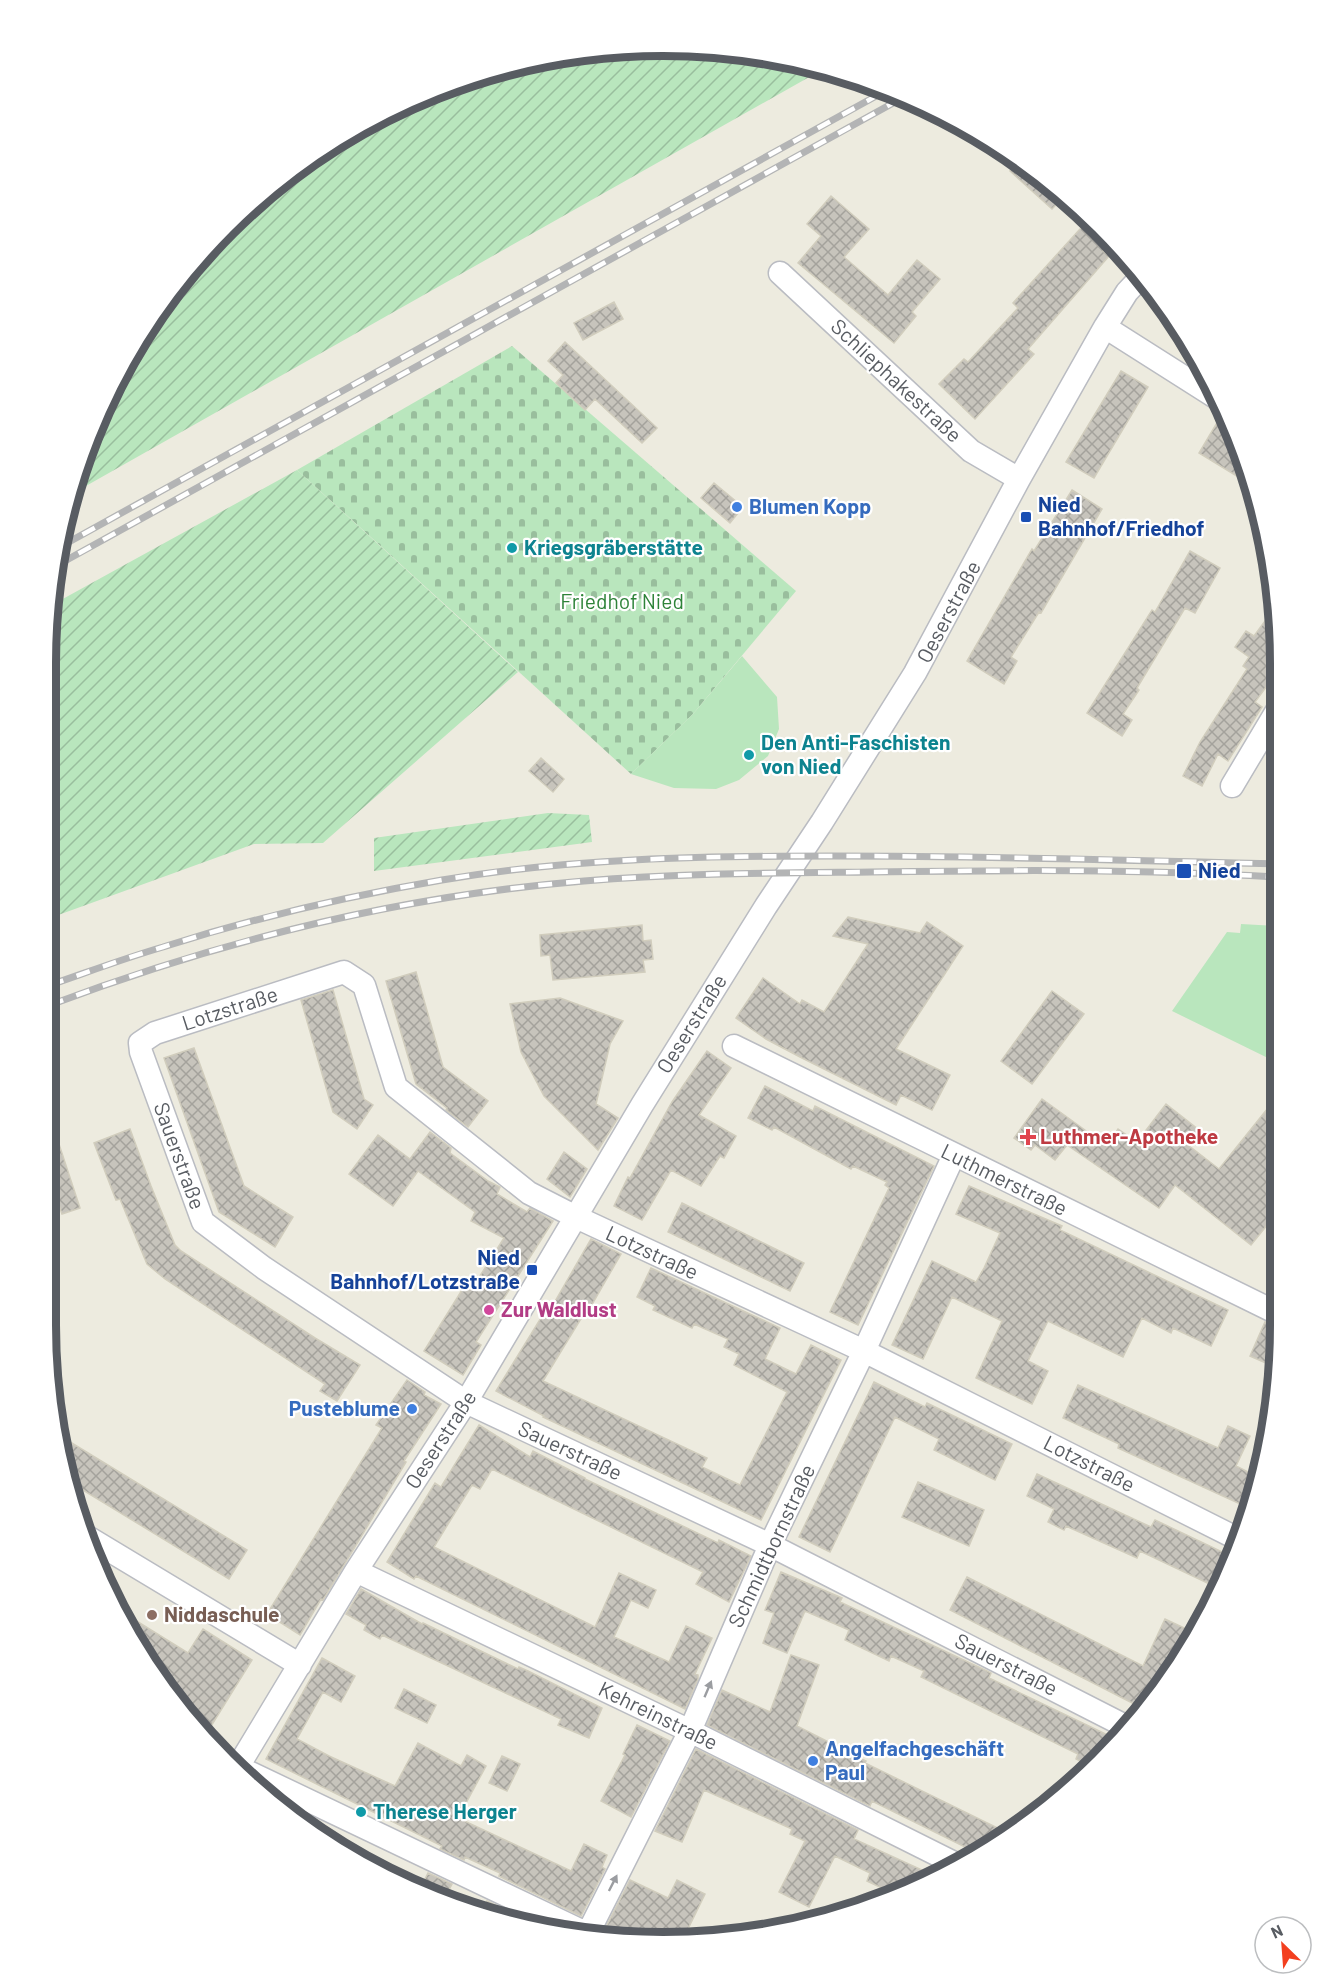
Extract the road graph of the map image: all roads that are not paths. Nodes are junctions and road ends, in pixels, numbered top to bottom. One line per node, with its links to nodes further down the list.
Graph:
1 (780, 273): 5 (street, Schliephakestraße)
2 (1136, 283): 3 (street, Oeserstraße)
3 (1105, 327): 4 (street); 5 (street, Oeserstraße)
4 (1205, 391)
5 (1019, 479): 11 (street, Oeserstraße)
6 (1270, 722): 7 (street)
7 (1232, 786)
8 (140, 1043): 11 (street, Lotzstraße); 14 (street, Sauerstraße)
9 (734, 1046): 10 (street, Luthmerstraße)
10 (954, 1155): 12 (street, Luthmerstraße); 13 (street, Schmidtbornstraße)
11 (576, 1218): 13 (street, Lotzstraße); 14 (street, Oeserstraße)
12 (1270, 1310)
13 (864, 1351): 15 (street, Lotzstraße); 17 (street, Schmidtbornstraße)
14 (466, 1402): 17 (street, Sauerstraße); 18 (street, Oeserstraße)
15 (1231, 1536)
16 (97, 1543): 19 (street)
17 (770, 1545): 20 (street, Sauerstraße); 21 (street, Schmidtbornstraße, one-way to 17)
18 (356, 1571): 19 (street, Oeserstraße); 21 (street, Kehreinstraße)
19 (300, 1665): 22 (street, Oeserstraße)
20 (1120, 1724)
21 (690, 1731): 24 (street, Kehreinstraße); 26 (street, Schmidtbornstraße, one-way to 21)
22 (241, 1762)
23 (262, 1781): 25 (street)
24 (948, 1860)
25 (564, 1923)
26 (593, 1927)

